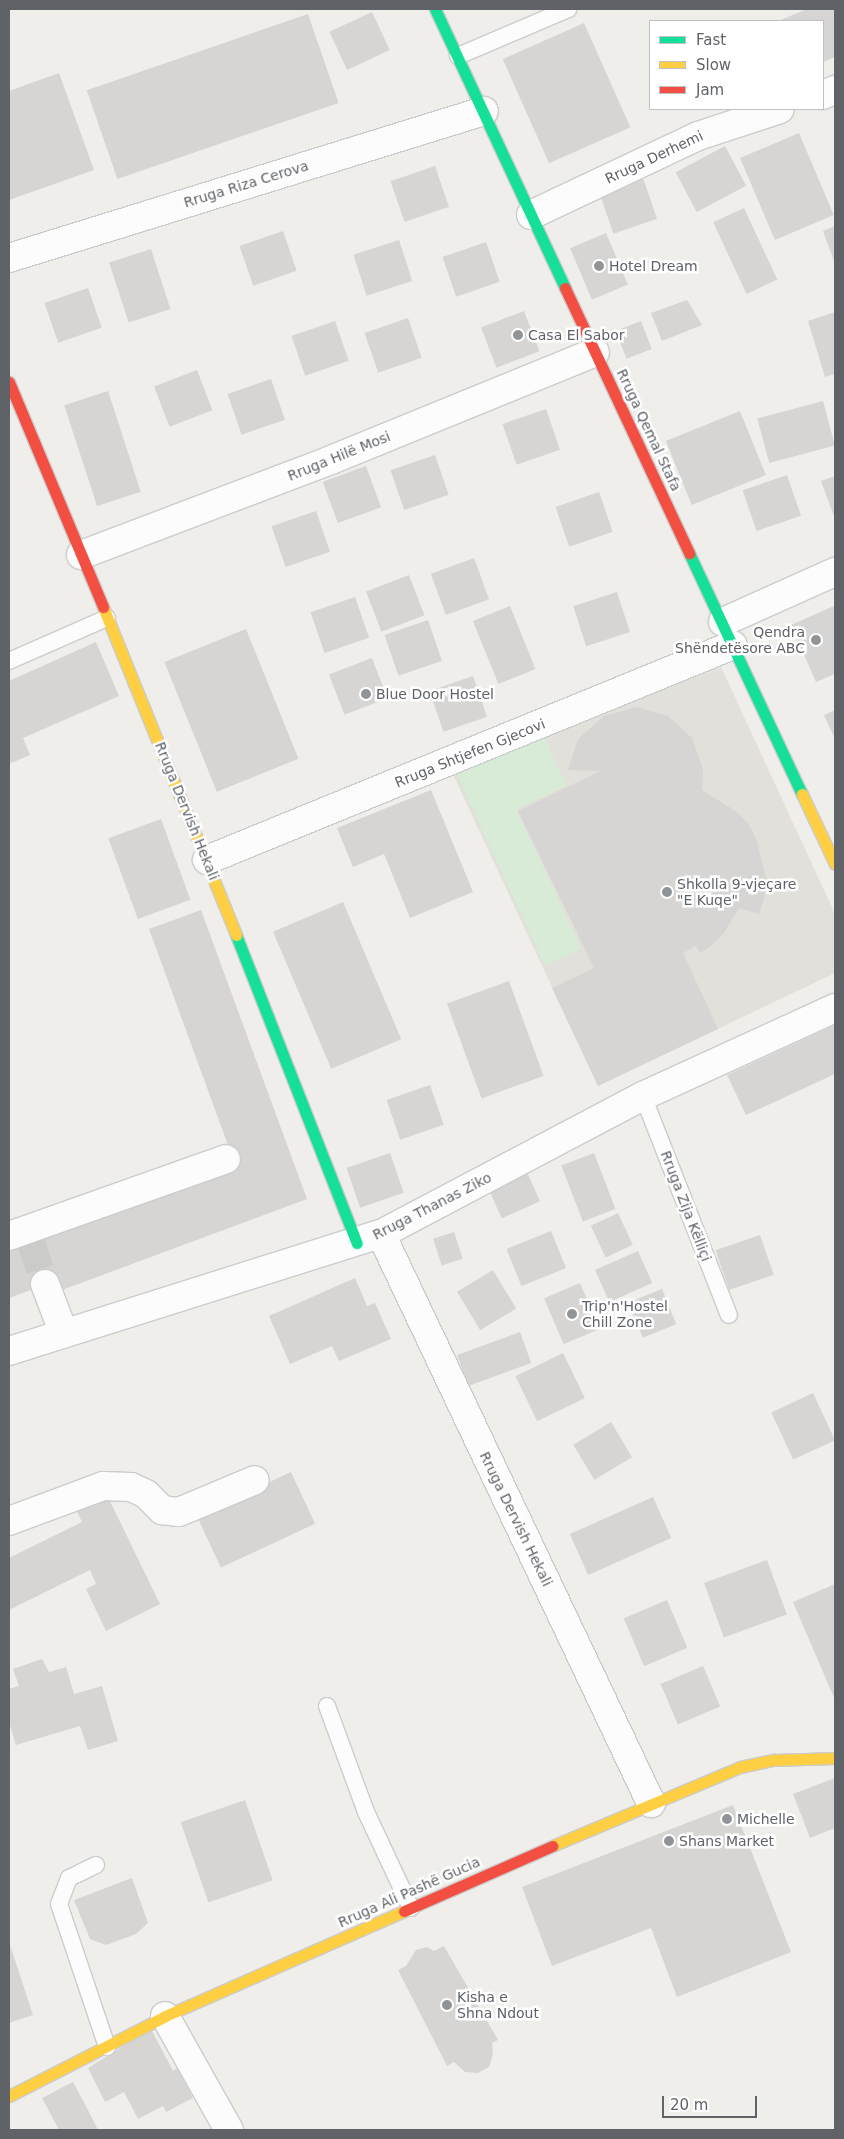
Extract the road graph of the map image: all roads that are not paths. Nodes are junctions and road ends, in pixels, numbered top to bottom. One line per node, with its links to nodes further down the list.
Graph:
1 (435, 9): 3 (street, Rruga Qemal Stafa)
2 (568, 9): 3 (lane)
3 (458, 56): 5 (street, Rruga Qemal Stafa)
4 (777, 110): 6 (street, Rruga Derhemi)
5 (484, 111): 6 (street, Rruga Qemal Stafa); 7 (street, Rruga Riza Cerova)
6 (531, 214): 8 (street, Rruga Qemal Stafa)
7 (9, 258)
8 (595, 352): 10 (street, Rruga Hilë Mosi); 13 (street, Rruga Qemal Stafa)
9 (9, 382): 10 (street, Rruga Dervish Hekali)
10 (81, 555): 12 (street, Rruga Dervish Hekali)
11 (835, 572): 13 (street, Rruga Shtjefen Gjecovi)
12 (107, 618): 14 (lane); 15 (street, Rruga Dervish Hekali)
13 (728, 634): 15 (street, Rruga Shtjefen Gjecovi); 16 (street, Rruga Qemal Stafa)
14 (9, 660)
15 (207, 860): 21 (street, Rruga Dervish Hekali)
16 (835, 864)
17 (835, 1008): 18 (street, Rruga Thanas Ziko)
18 (643, 1096): 21 (street, Rruga Thanas Ziko); 23 (lane, Rruga Zija Këlliçi)
19 (226, 1159): 20 (street)
20 (18, 1230)
21 (369, 1238): 24 (street, Rruga Thanas Ziko); 30 (street, Rruga Dervish Hekali)
22 (45, 1284): 24 (street)
23 (728, 1316)
24 (64, 1334): 25 (street, Rruga Thanas Ziko)
25 (9, 1351)
26 (255, 1480): 27 (street)
27 (9, 1521)
28 (327, 1706): 32 (lane)
29 (835, 1758): 30 (street, Rruga Ali Pashë Gucia)
30 (651, 1803): 32 (street, Rruga Ali Pashë Gucia)
31 (96, 1865): 34 (lane)
32 (410, 1908): 33 (street, Rruga Ali Pashë Gucia)
33 (165, 2016): 34 (street, Rruga Ali Pashë Gucia); 36 (street)
34 (107, 2047): 35 (street, Rruga Ali Pashë Gucia)
35 (9, 2096)
36 (229, 2130)

